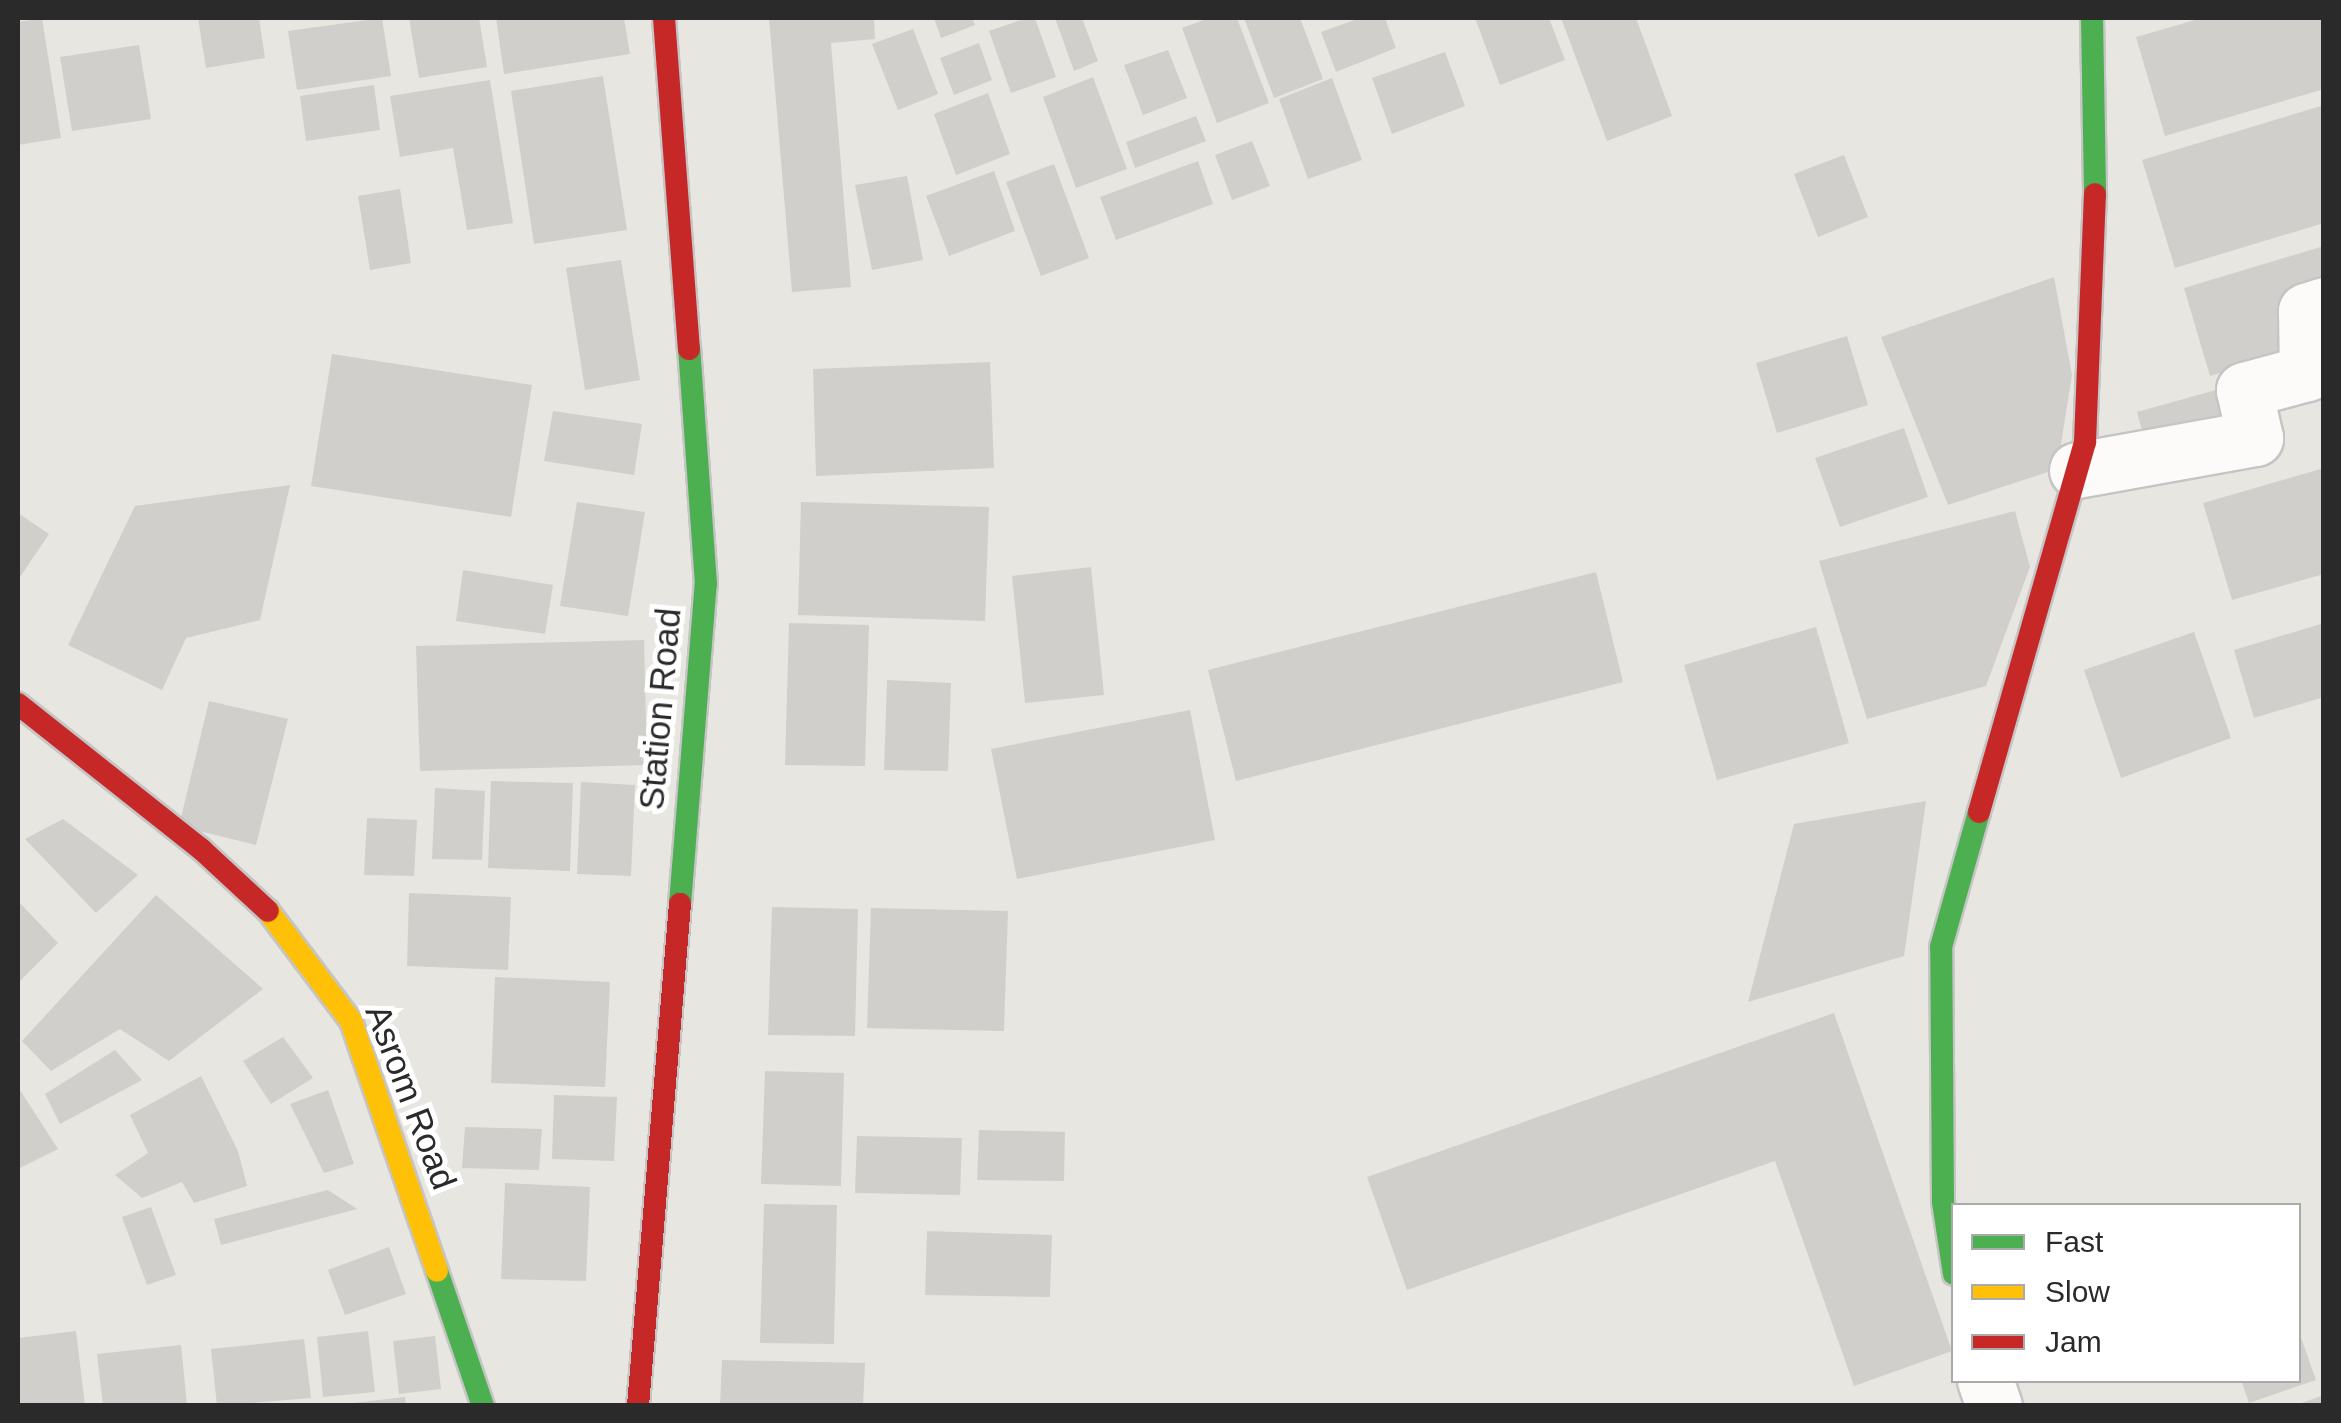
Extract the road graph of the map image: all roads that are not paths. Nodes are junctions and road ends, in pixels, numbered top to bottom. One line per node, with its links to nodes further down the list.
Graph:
1 (664, 18): 8 (street, Station Road)
2 (2092, 18): 4 (street)
3 (2324, 306): 4 (street)
4 (2077, 470): 6 (street)
5 (18, 704): 7 (street, Asrom Road)
6 (1951, 1254)
7 (484, 1406)
8 (638, 1406)

